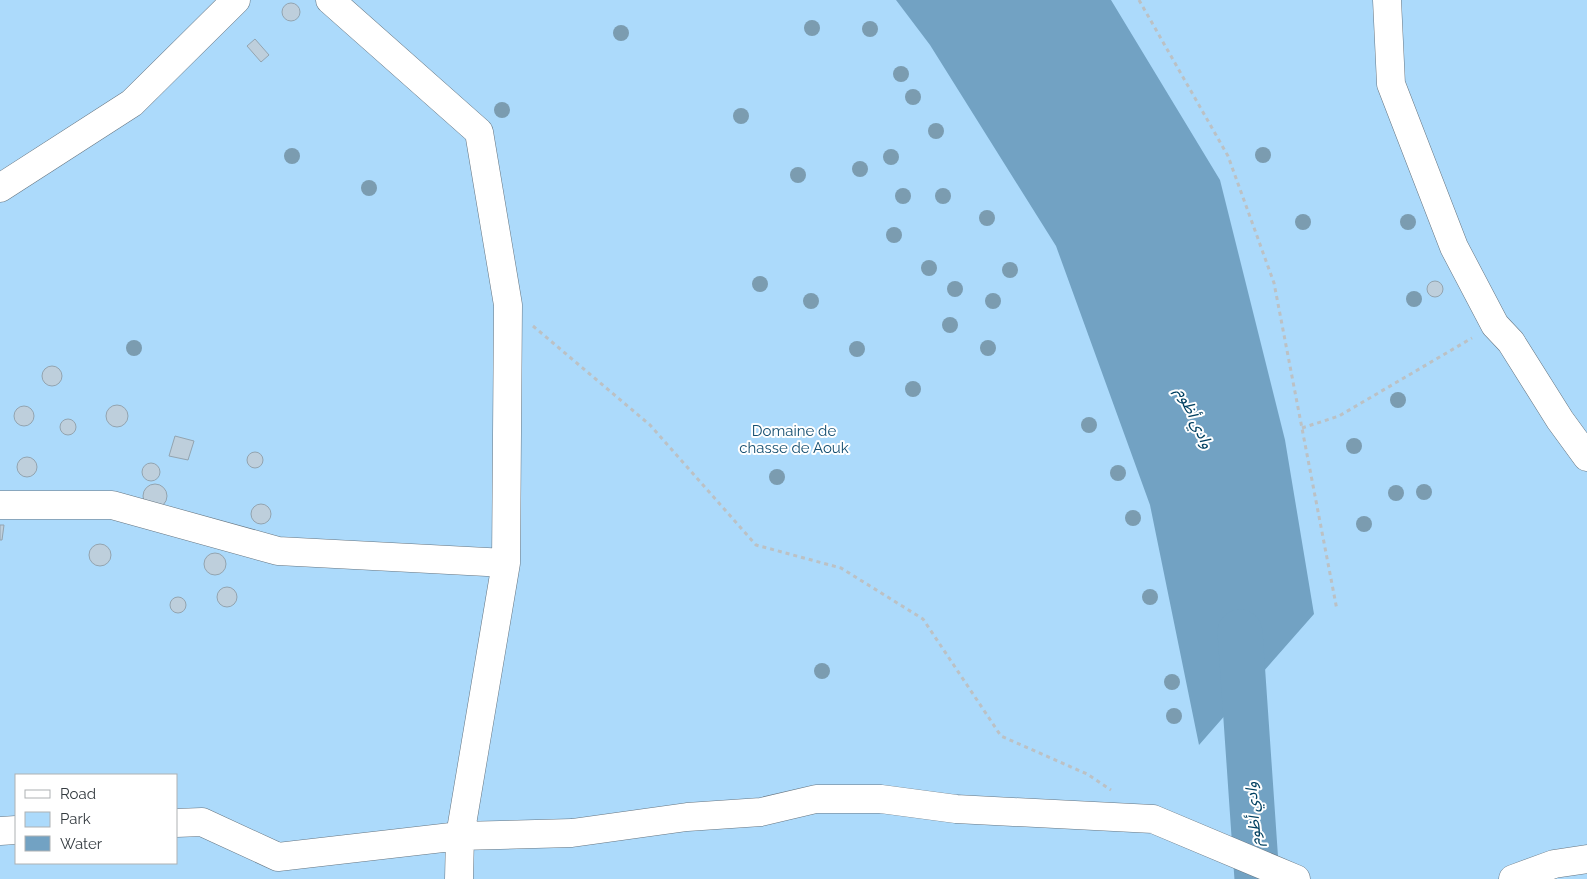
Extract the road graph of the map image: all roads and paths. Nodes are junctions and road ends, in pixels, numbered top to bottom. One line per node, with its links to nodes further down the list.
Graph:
1 (236, 0): 5 (street)
2 (330, 0): 6 (street)
3 (1139, 0): 8 (path)
4 (1387, 0): 7 (street)
5 (0, 188)
6 (508, 305): 11 (street); 13 (path)
7 (1495, 324): 8 (path); 9 (street)
8 (1302, 428): 12 (path)
9 (1587, 457)
10 (0, 505): 11 (street)
11 (506, 563): 17 (street)
12 (1337, 610)
13 (1112, 791)
14 (178, 823): 17 (street)
15 (15, 830): 16 (street)
16 (0, 831)
17 (460, 836): 19 (street); 20 (street)
18 (1587, 859): 21 (street)
19 (459, 879)
20 (1296, 879)
21 (1513, 879)

